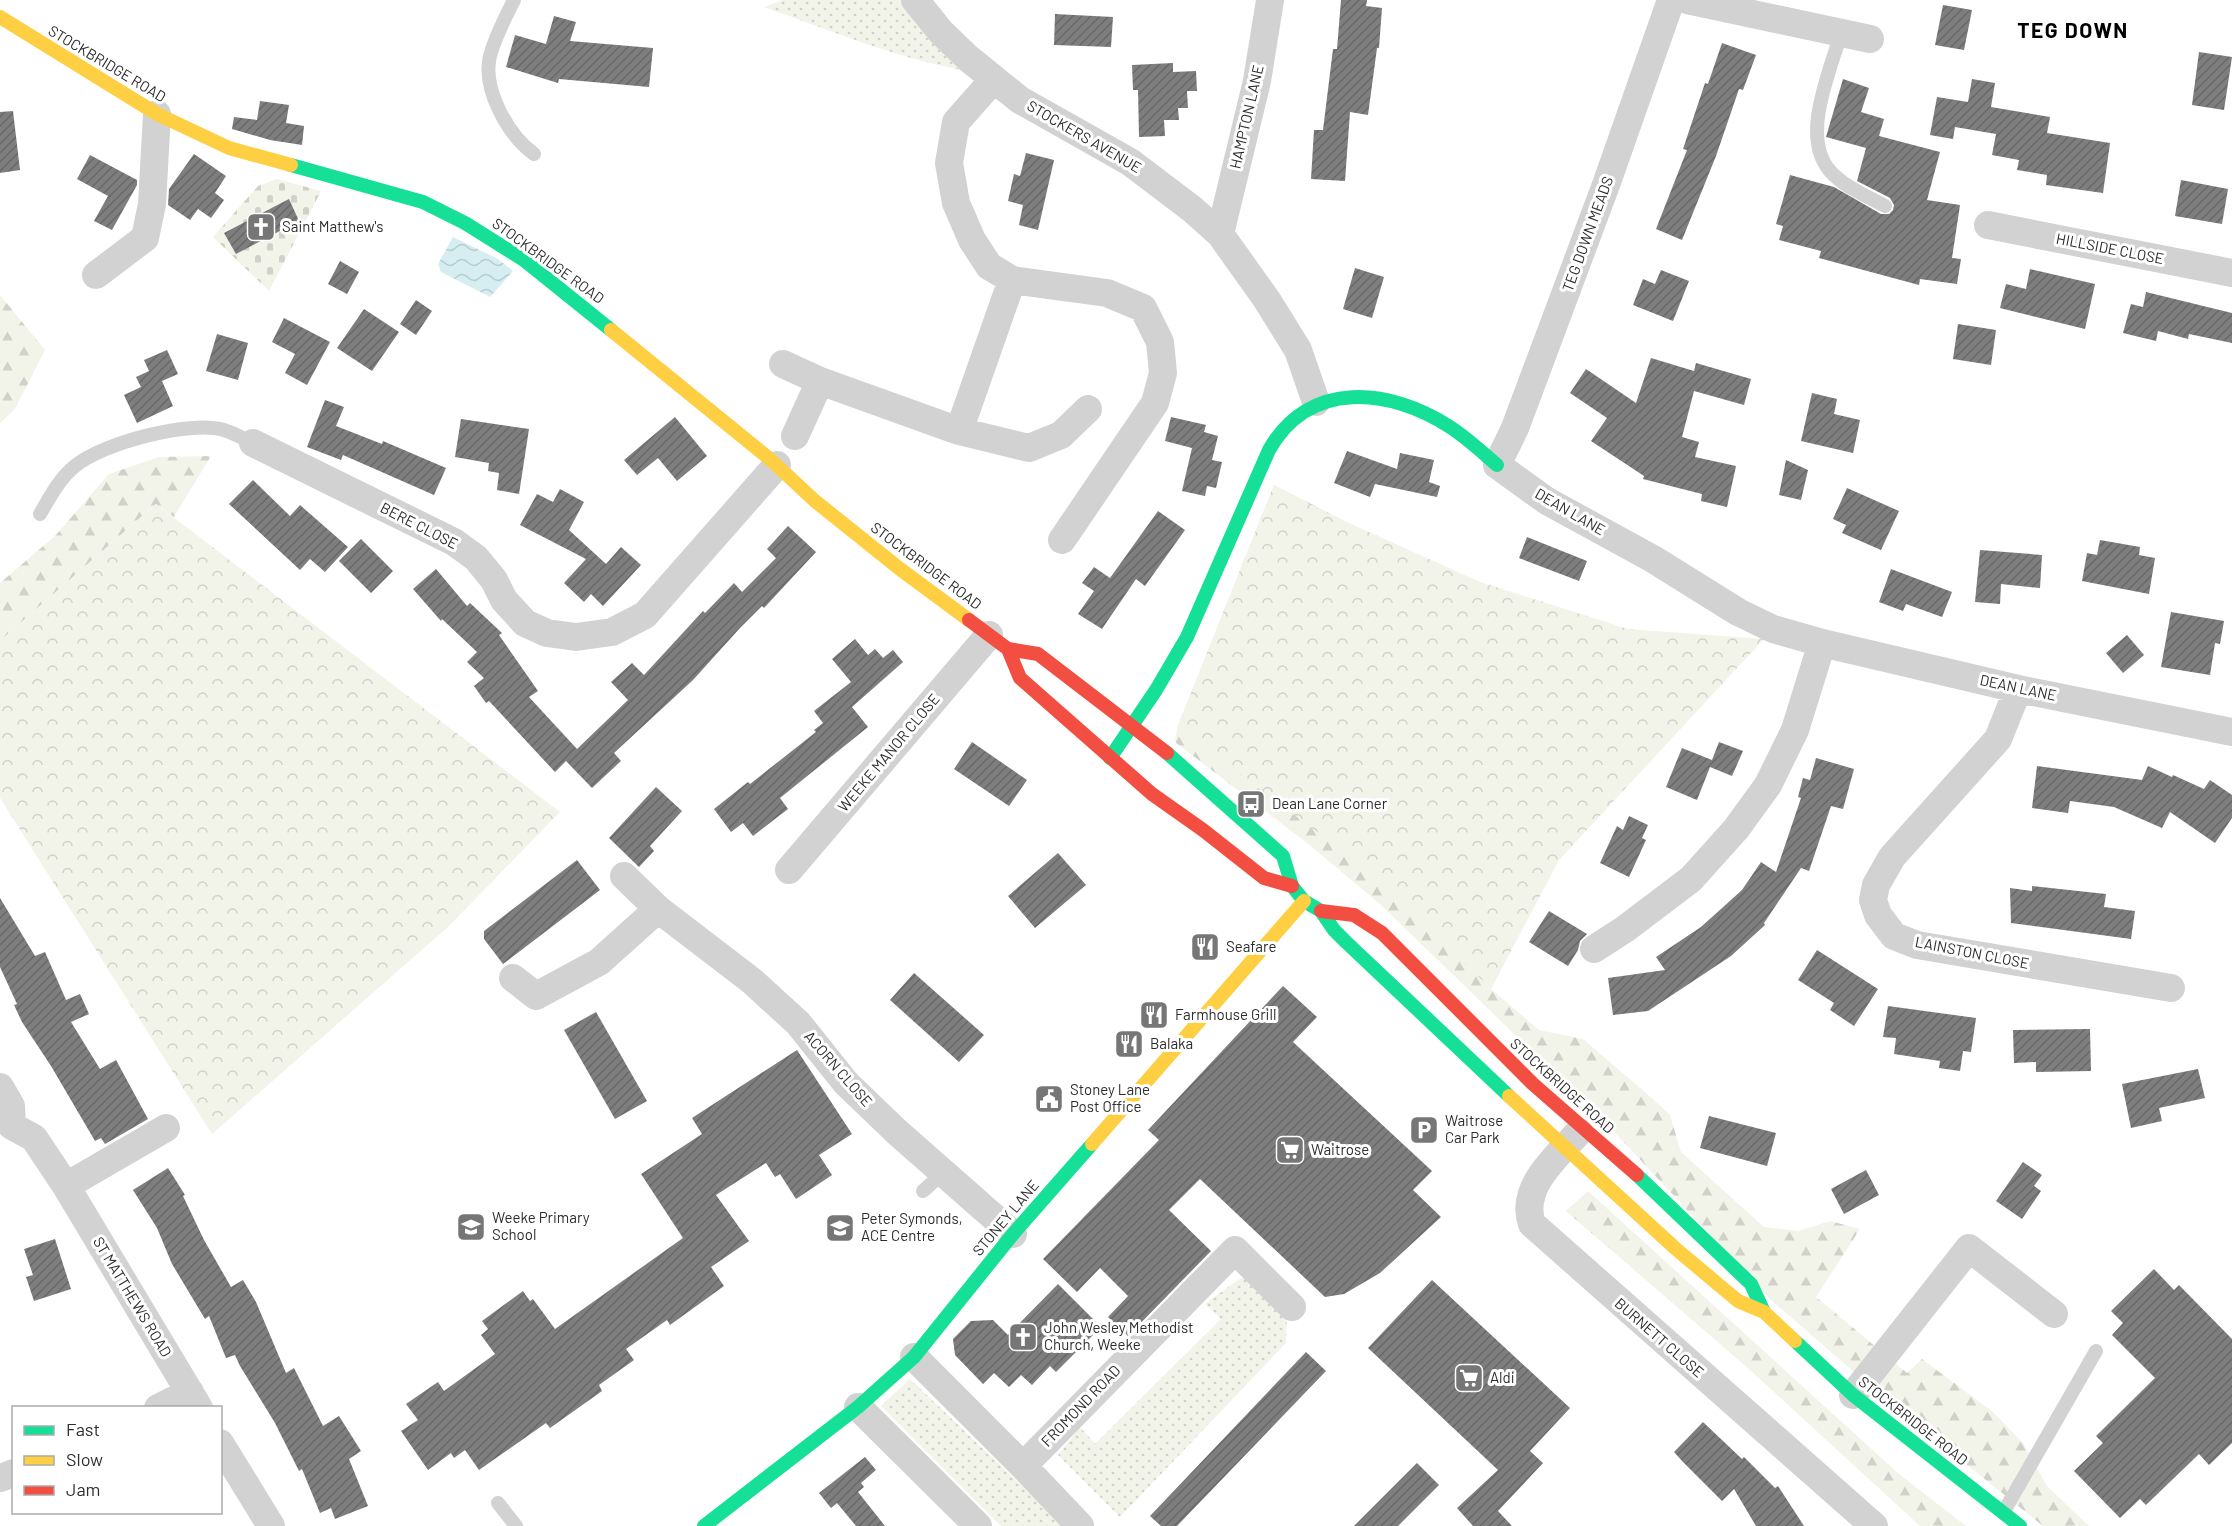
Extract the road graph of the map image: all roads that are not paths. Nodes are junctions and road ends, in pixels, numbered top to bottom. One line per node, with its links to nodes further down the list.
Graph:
1 (514, 0): 11 (lane)
2 (915, 0): 9 (street, STOCKERS AVENUE)
3 (1270, 0): 14 (street, HAMPTON LANE)
4 (1671, 0): 26 (street, TEG DOWN MEADS)
5 (1687, 0): 7 (street)
6 (0, 17): 10 (main road, STOCKBRIDGE ROAD)
7 (1841, 33): 8 (street); 12 (lane)
8 (1870, 39)
9 (994, 79): 14 (street, STOCKERS AVENUE); 17 (street)
10 (157, 114): 16 (street); 25 (main road, STOCKBRIDGE ROAD)
11 (534, 154)
12 (1885, 206)
13 (1988, 225): 15 (street, HILLSIDE CLOSE)
14 (1220, 234): 20 (street, STOCKERS AVENUE)
15 (2232, 273)
16 (96, 274)
17 (1012, 280): 22 (street); 28 (street)
18 (783, 364): 19 (street)
19 (820, 381): 22 (street); 23 (street)
20 (1316, 402): 26 (main road, DEAN LANE); 32 (main road, DEAN LANE)
21 (1088, 409): 22 (street)
22 (959, 431)
23 (795, 436)
24 (254, 443): 25 (street, BERE CLOSE); 27 (lane)
25 (777, 465): 29 (main road, STOCKBRIDGE ROAD)
26 (1497, 465): 30 (street, DEAN LANE)
27 (40, 514)
28 (1062, 540)
29 (998, 642): 32 (main road, STOCKBRIDGE ROAD); 34 (main road); 35 (street, WEEKE MANOR CLOSE)
30 (1822, 643): 31 (street, DEAN LANE); 41 (street)
31 (2018, 689): 33 (street, DEAN LANE); 43 (street, LAINSTON CLOSE)
32 (1133, 726): 34 (main road, DEAN LANE); 37 (main road, STOCKBRIDGE ROAD)
33 (2232, 732)
34 (1110, 758): 37 (main road)
35 (789, 870)
36 (624, 876): 39 (street, ACORN CLOSE)
37 (1292, 886): 38 (main road, STOCKBRIDGE ROAD)
38 (1304, 901): 40 (main road, STOCKBRIDGE ROAD); 52 (main road, STONEY LANE)
39 (658, 909): 42 (street); 52 (street, ACORN CLOSE)
40 (1321, 911): 44 (main road, STOCKBRIDGE ROAD); 45 (main road, STOCKBRIDGE ROAD)
41 (1594, 949)
42 (513, 978)
43 (2171, 988)
44 (1455, 1008): 45 (lane); 50 (main road, STOCKBRIDGE ROAD)
45 (1434, 1024): 46 (lane); 50 (main road, STOCKBRIDGE ROAD)
46 (1423, 1034)
47 (0, 1088): 49 (street, ST MATTHEWS ROAD)
48 (166, 1128): 51 (street)
49 (6, 1130): 51 (street, ST MATTHEWS ROAD)
50 (1574, 1138): 54 (main road, STOCKBRIDGE ROAD); 54 (main road, STOCKBRIDGE ROAD); 71 (street, BURNETT CLOSE)
51 (66, 1186): 59 (street, ST MATTHEWS ROAD)
52 (1012, 1234): 57 (main road, STONEY LANE)
53 (1292, 1307): 63 (street, FROMOND ROAD)
54 (1764, 1312): 58 (main road, STOCKBRIDGE ROAD)
55 (2054, 1314): 58 (street)
56 (2097, 1351): 65 (lane)
57 (914, 1357): 61 (main road, STONEY LANE); 63 (street)
58 (1853, 1395): 65 (main road, STOCKBRIDGE ROAD)
59 (195, 1400): 60 (street)
60 (163, 1406)
61 (858, 1407): 68 (main road, STONEY LANE); 69 (street)
62 (222, 1446): 66 (street)
63 (1023, 1466): 70 (street)
64 (498, 1503): 67 (lane)
65 (2003, 1513): 72 (main road, STOCKBRIDGE ROAD)
66 (271, 1526)
67 (516, 1526)
68 (704, 1526)
69 (978, 1526)
70 (1080, 1526)
71 (1874, 1526)
72 (2020, 1526)

